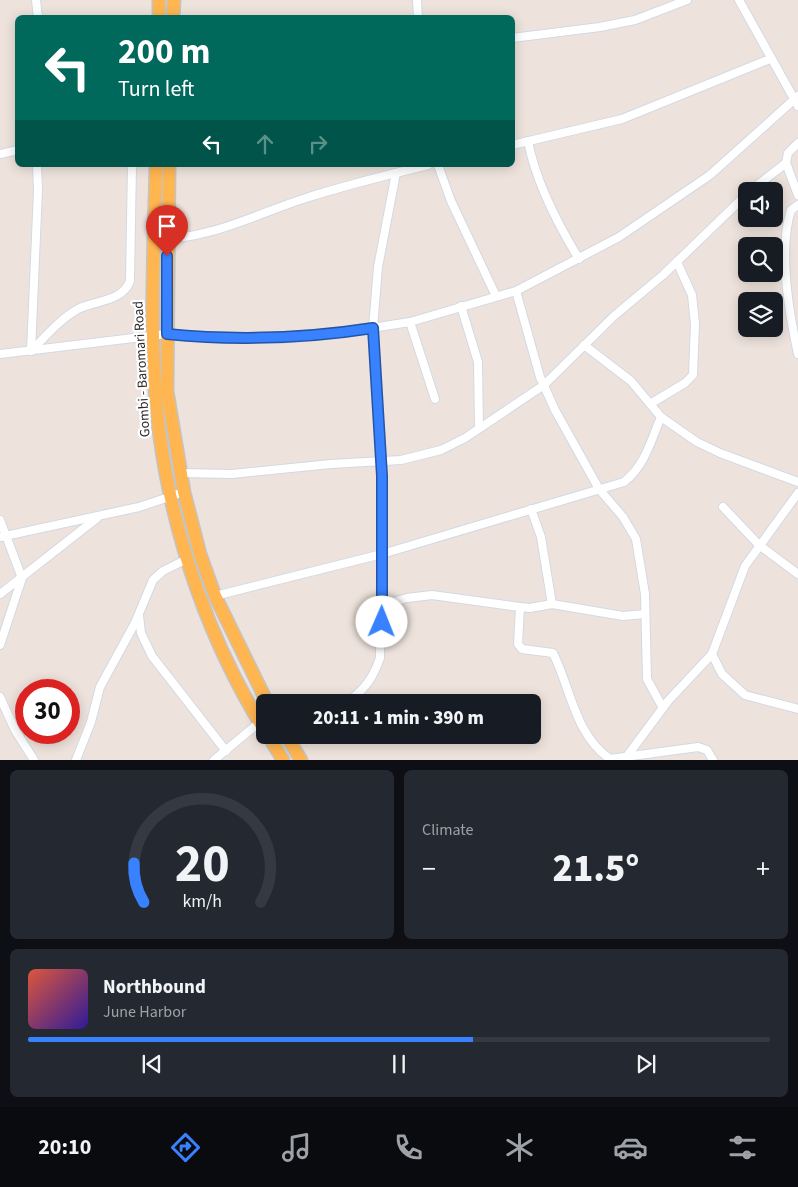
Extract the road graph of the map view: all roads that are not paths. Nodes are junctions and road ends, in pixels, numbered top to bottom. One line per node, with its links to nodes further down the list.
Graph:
1 (36, 0): 8 (street)
2 (159, 0): 9 (main road)
3 (174, 0): 10 (main road)
4 (416, 0): 11 (street)
5 (687, 0): 7 (street)
6 (739, 0): 13 (street)
7 (671, 2): 12 (street)
8 (38, 15)
9 (159, 15)
10 (173, 15)
11 (418, 15)
12 (515, 38)
13 (770, 58): 14 (street); 15 (street)
14 (796, 100): 33 (street)
15 (528, 141): 17 (street); 33 (street)
16 (798, 143): 20 (street)
17 (515, 144)
18 (15, 151): 19 (street)
19 (0, 154)
20 (786, 163): 28 (street); 29 (street)
21 (37, 167): 44 (street)
22 (132, 167): 44 (street)
23 (156, 167): 32 (main road, Gombi - Baromari Road)
24 (168, 167): 32 (main road, Gombi - Baromari Road)
25 (419, 167): 27 (street)
26 (439, 167): 36 (street)
27 (396, 172): 32 (street); 41 (street)
28 (762, 182)
29 (798, 195)
30 (738, 203): 34 (street)
31 (798, 205): 38 (street)
32 (161, 239): 42 (main road, Gombi - Baromari Road)
33 (579, 259): 35 (street)
34 (677, 262): 43 (street); 49 (street)
35 (516, 291): 36 (street); 47 (street)
36 (496, 296): 39 (street)
37 (798, 298): 38 (street)
38 (789, 300): 46 (street)
39 (461, 306): 40 (street); 51 (street)
40 (410, 322): 41 (street); 48 (street)
41 (373, 328): 42 (street); 52 (street)
42 (161, 336): 44 (street); 53 (main road, Gombi - Baromari Road); 58 (main road, Gombi - Baromari Road)
43 (584, 345): 47 (street); 49 (street)
44 (31, 351): 45 (street)
45 (0, 354)
46 (798, 354)
47 (544, 385): 51 (street); 55 (street)
48 (436, 399)
49 (650, 404): 50 (street)
50 (661, 417): 54 (street); 55 (street)
51 (479, 427): 52 (street)
52 (380, 460): 53 (street); 65 (street)
53 (180, 474): 56 (main road, Gombi - Baromari Road)
54 (798, 482)
55 (598, 488): 60 (street); 75 (street)
56 (184, 492): 58 (street); 70 (main road, Gombi - Baromari Road)
57 (798, 493): 64 (street)
58 (170, 497): 61 (street); 66 (main road, Gombi - Baromari Road)
59 (723, 507): 64 (street)
60 (530, 508): 65 (street); 71 (street)
61 (100, 516): 63 (street); 68 (street)
62 (0, 520): 63 (street)
63 (3, 536): 68 (street)
64 (759, 545): 67 (street); 77 (street)
65 (382, 554): 70 (street); 72 (street)
66 (187, 559): 74 (street); 83 (main road, Gombi - Baromari Road)
67 (798, 574)
68 (22, 578): 69 (street); 76 (street)
69 (0, 594)
70 (216, 596): 78 (main road, Gombi - Baromari Road)
71 (552, 604): 73 (street); 75 (street)
72 (382, 605): 73 (street); 79 (street)
73 (520, 607): 88 (street)
74 (139, 614): 87 (street); 90 (street)
75 (645, 614): 81 (street)
76 (0, 645)
77 (712, 654): 81 (street); 82 (street)
78 (262, 694)
79 (358, 694)
80 (0, 697): 89 (street)
81 (663, 708): 88 (street)
82 (798, 710)
83 (256, 715)
84 (256, 731): 87 (street)
85 (273, 744): 92 (main road)
86 (291, 744): 93 (main road)
87 (226, 751): 91 (street)
88 (625, 759): 94 (street)
89 (34, 760)
90 (76, 760)
91 (214, 760)
92 (283, 760)
93 (301, 760)
94 (713, 760)

